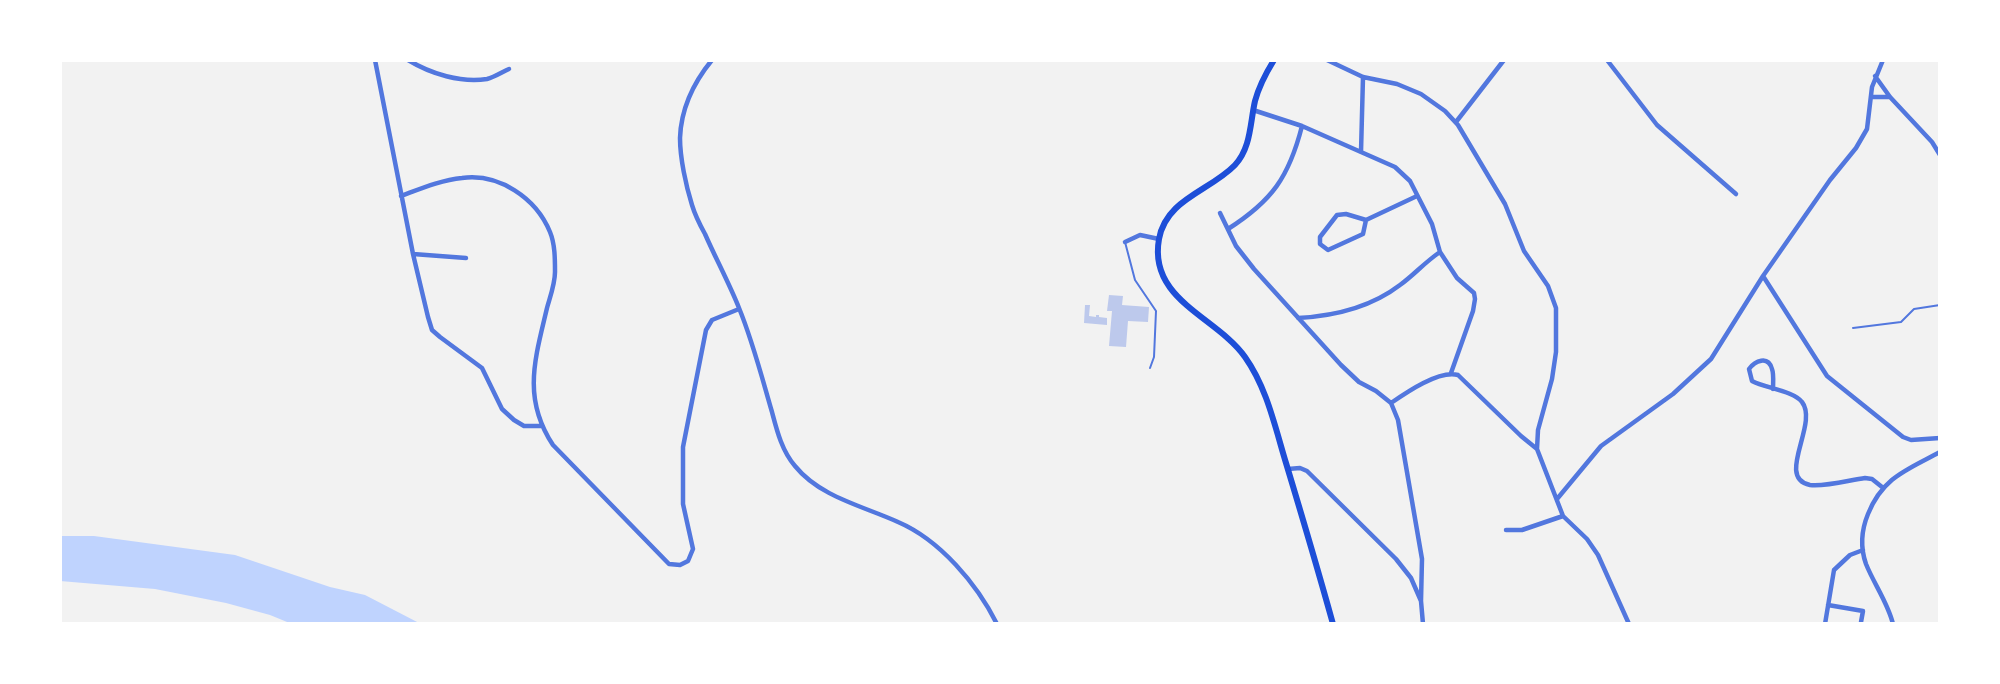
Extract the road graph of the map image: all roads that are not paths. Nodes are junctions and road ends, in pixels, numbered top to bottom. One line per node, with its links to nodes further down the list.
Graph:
1 (375, 60): 20 (street)
2 (408, 60): 9 (street)
3 (712, 60): 32 (street)
4 (1274, 60): 14 (main road)
5 (1327, 60): 11 (street)
6 (1504, 60): 15 (street)
7 (1607, 60): 19 (street)
8 (1883, 60): 10 (street)
9 (509, 69)
10 (1875, 76): 12 (street); 13 (street)
11 (1363, 77): 15 (street); 17 (street)
12 (1871, 97): 13 (street); 30 (street)
13 (1890, 97): 18 (street)
14 (1253, 110): 16 (street); 25 (main road)
15 (1456, 122): 41 (street)
16 (1302, 126): 17 (street); 24 (street)
17 (1361, 152): 21 (street)
18 (1940, 155)
19 (1736, 194)
20 (400, 196): 28 (street); 39 (street)
21 (1417, 196): 23 (street); 27 (street)
22 (1220, 213): 24 (street)
23 (1366, 220): 23 (street)
24 (1228, 230): 33 (street)
25 (1158, 239): 26 (street); 43 (main road)
26 (1125, 242): 35 (lane)
27 (1440, 252): 33 (street); 36 (street)
28 (413, 254): 29 (street); 39 (street)
29 (466, 258)
30 (1763, 276): 40 (street); 45 (street)
31 (1940, 305): 34 (lane)
32 (739, 309): 39 (street); 52 (street)
33 (1298, 318): 38 (street)
34 (1853, 328)
35 (1150, 368)
36 (1451, 373): 38 (street); 41 (street)
37 (1773, 389): 37 (street); 44 (street)
38 (1391, 403): 49 (street)
39 (542, 426)
40 (1940, 438)
41 (1537, 449): 45 (street)
42 (1940, 453): 44 (street)
43 (1288, 469): 49 (street); 53 (main road)
44 (1882, 487): 48 (street)
45 (1557, 499): 46 (street)
46 (1563, 516): 47 (street); 55 (street)
47 (1506, 530)
48 (1863, 550): 50 (street); 57 (street)
49 (1421, 601): 54 (street)
50 (1828, 605): 51 (street); 56 (street)
51 (1861, 622)
52 (997, 624)
53 (1333, 624)
54 (1423, 624)
55 (1629, 624)
56 (1825, 624)
57 (1893, 624)

